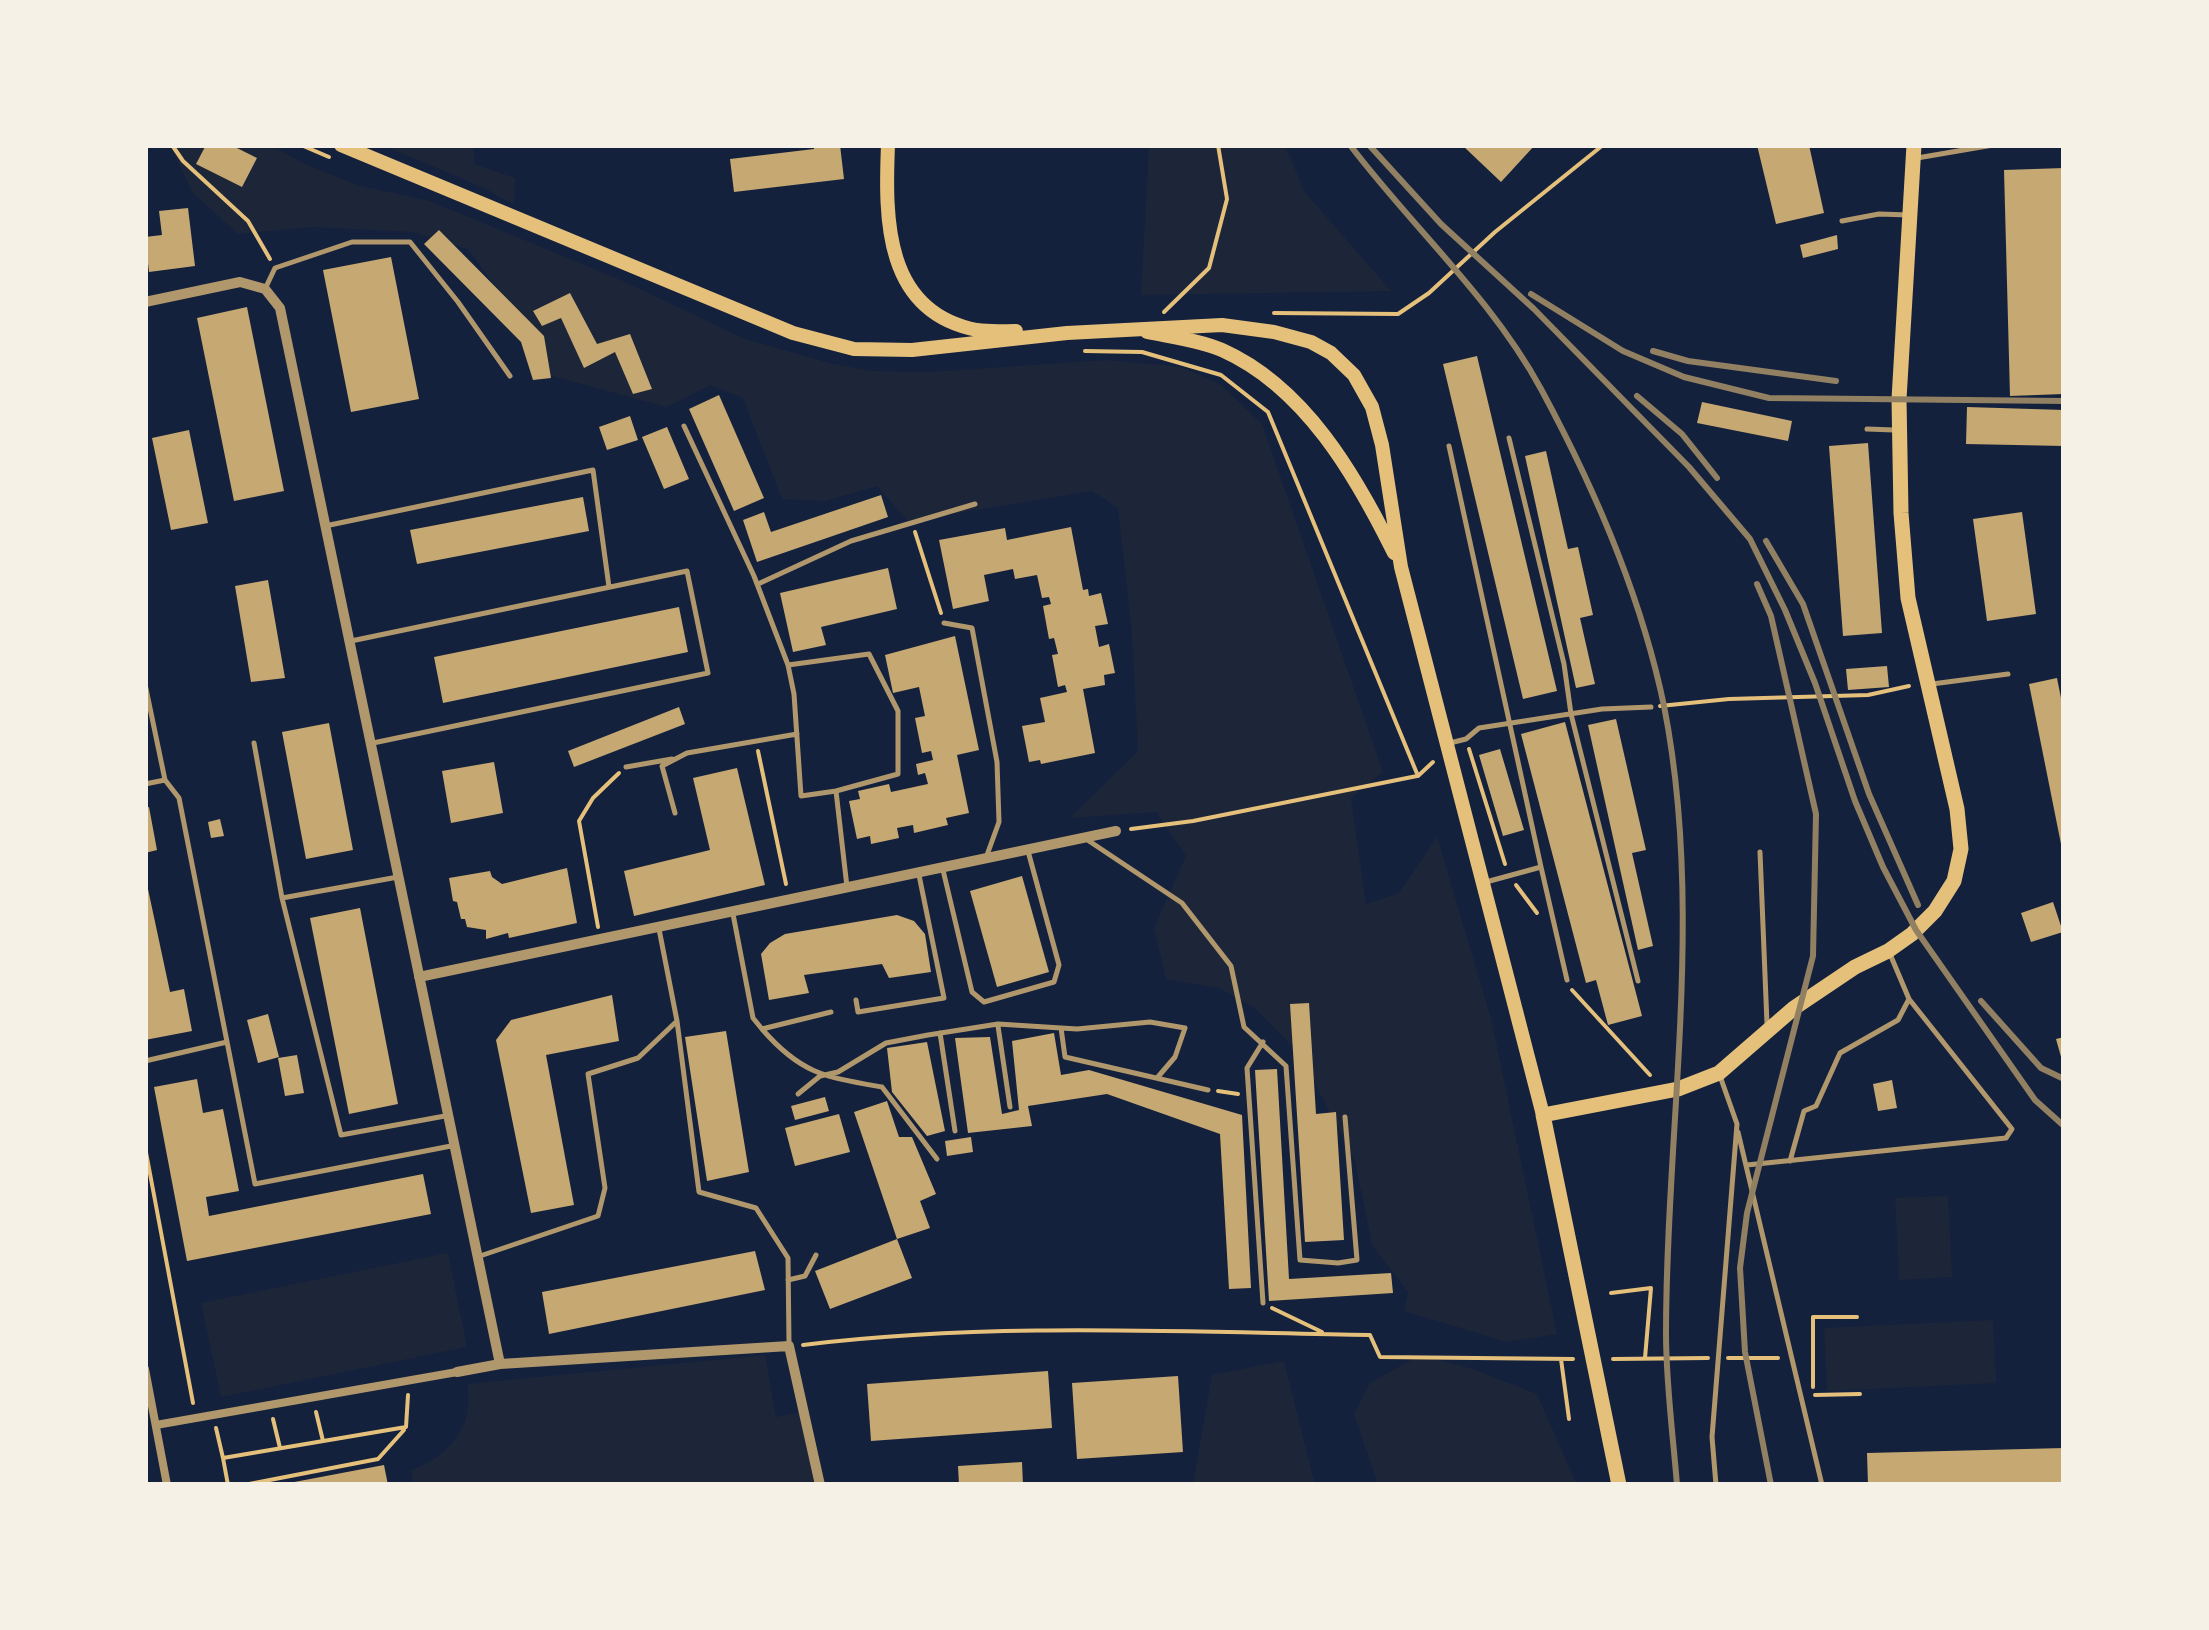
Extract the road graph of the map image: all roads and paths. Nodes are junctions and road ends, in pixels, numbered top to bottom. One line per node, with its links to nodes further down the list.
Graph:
1 (172, 145): 12 (path)
2 (302, 145): 9 (path)
3 (341, 145): 19 (main road)
4 (888, 145): 19 (main road)
5 (1218, 145): 17 (path)
6 (1603, 145): 16 (path)
7 (1993, 145): 8 (lane)
8 (1913, 152): 10 (main road)
9 (342, 162)
10 (1910, 215): 11 (lane); 24 (main road)
11 (1842, 221)
12 (275, 268): 13 (lane); 21 (lane)
13 (266, 288): 14 (street); 29 (street)
14 (145, 302)
15 (1184, 312): 17 (path)
16 (1262, 313)
17 (1164, 319): 18 (main road); 30 (main road)
18 (1131, 328): 19 (main road); 30 (main road)
19 (1067, 332)
20 (1078, 351): 50 (path)
21 (510, 376)
22 (684, 426): 31 (lane)
23 (1867, 429): 24 (lane)
24 (1899, 430): 38 (main road)
25 (1509, 438): 40 (lane)
26 (1448, 446): 41 (lane)
27 (976, 504): 28 (lane)
28 (912, 523): 31 (lane); 33 (path)
29 (325, 526): 32 (lane); 34 (street)
30 (1401, 567): 46 (main road)
31 (757, 585): 35 (lane)
32 (609, 587): 34 (lane); 44 (lane)
33 (944, 623): 59 (lane)
34 (349, 641): 44 (street)
35 (788, 665): 42 (lane); 53 (lane)
36 (2008, 674): 38 (lane)
37 (145, 684): 51 (lane)
38 (1926, 684): 39 (path); 71 (main road)
39 (1651, 707): 40 (lane)
40 (1571, 714): 41 (lane); 74 (lane)
41 (1509, 724): 46 (lane); 61 (lane)
42 (797, 734): 43 (lane); 53 (lane)
43 (756, 742): 47 (lane); 67 (path)
44 (370, 743): 63 (street)
45 (254, 744): 66 (lane)
46 (1448, 744): 64 (main road)
47 (677, 758): 49 (lane); 54 (lane)
48 (1433, 762): 50 (path)
49 (626, 766): 70 (path)
50 (1418, 776): 55 (path)
51 (164, 780): 52 (lane); 84 (lane)
52 (145, 784)
53 (836, 792): 65 (lane)
54 (675, 814)
55 (1116, 830): 56 (street)
56 (1083, 838): 57 (street); 85 (lane)
57 (1027, 849): 59 (street); 60 (lane)
58 (1760, 852): 82 (lane)
59 (986, 858): 60 (street)
60 (942, 867): 62 (street)
61 (1542, 867): 64 (lane); 73 (lane)
62 (919, 872): 65 (street); 76 (lane)
63 (398, 877): 66 (lane); 72 (street)
64 (1482, 883): 95 (main road)
65 (847, 887): 67 (street)
66 (282, 898): 94 (lane)
67 (789, 899): 68 (street)
68 (732, 911): 69 (street); 81 (lane)
69 (659, 926): 70 (street); 78 (lane)
70 (600, 939): 72 (street)
71 (1888, 951): 75 (lane); 82 (main road)
72 (419, 976): 94 (street)
73 (1568, 980)
74 (1638, 981)
75 (1909, 999): 102 (lane); 102 (lane)
76 (856, 1000)
77 (832, 1012): 81 (lane)
78 (677, 1020): 105 (lane); 106 (lane)
79 (998, 1024): 80 (lane); 83 (lane); 93 (lane)
80 (1062, 1028): 89 (lane); 89 (lane)
81 (762, 1029): 88 (lane)
82 (1768, 1031): 87 (main road)
83 (940, 1034): 88 (lane); 98 (lane)
84 (227, 1042): 86 (lane); 99 (lane)
85 (1263, 1042): 92 (lane); 96 (lane)
86 (145, 1060)
87 (1719, 1073): 95 (main road); 97 (lane)
88 (820, 1076): 91 (lane); 101 (lane)
89 (1157, 1078): 90 (lane)
90 (1208, 1090): 92 (path)
91 (798, 1094)
92 (1249, 1096): 108 (lane)
93 (1010, 1107)
94 (448, 1116): 99 (street)
95 (1543, 1116): 138 (main road)
96 (1346, 1117)
97 (1736, 1124): 103 (lane); 139 (lane)
98 (955, 1131)
99 (454, 1145): 105 (street)
100 (145, 1147): 125 (path)
101 (937, 1159)
102 (1790, 1161): 103 (lane)
103 (1747, 1166): 140 (lane)
104 (816, 1255): 106 (lane)
105 (478, 1256): 117 (street)
106 (788, 1280): 111 (lane)
107 (1611, 1293): 113 (path)
108 (1263, 1303): 110 (path)
109 (1857, 1317): 121 (path)
110 (1326, 1334): 111 (path); 115 (path)
111 (789, 1346): 117 (street); 137 (street)
112 (1611, 1358): 113 (path)
113 (1645, 1358): 114 (path)
114 (1794, 1358)
115 (1561, 1359): 116 (path); 126 (path)
116 (1578, 1359)
117 (500, 1364): 119 (street)
118 (145, 1372): 127 (street)
119 (456, 1372): 120 (street)
120 (408, 1380): 122 (street); 128 (path)
121 (1860, 1394)
122 (312, 1398): 123 (street); 129 (path)
123 (269, 1405): 124 (street); 130 (path)
124 (213, 1415): 125 (street); 131 (path)
125 (195, 1418): 127 (street)
126 (1569, 1420)
127 (156, 1425): 134 (street)
128 (406, 1428): 129 (path); 136 (path)
129 (323, 1441): 130 (path)
130 (280, 1448): 131 (path)
131 (223, 1458): 135 (path)
132 (145, 1478): 133 (path)
133 (146, 1485)
134 (167, 1485)
135 (228, 1485)
136 (244, 1485)
137 (820, 1485)
138 (1619, 1485)
139 (1716, 1485)
140 (1822, 1485)

